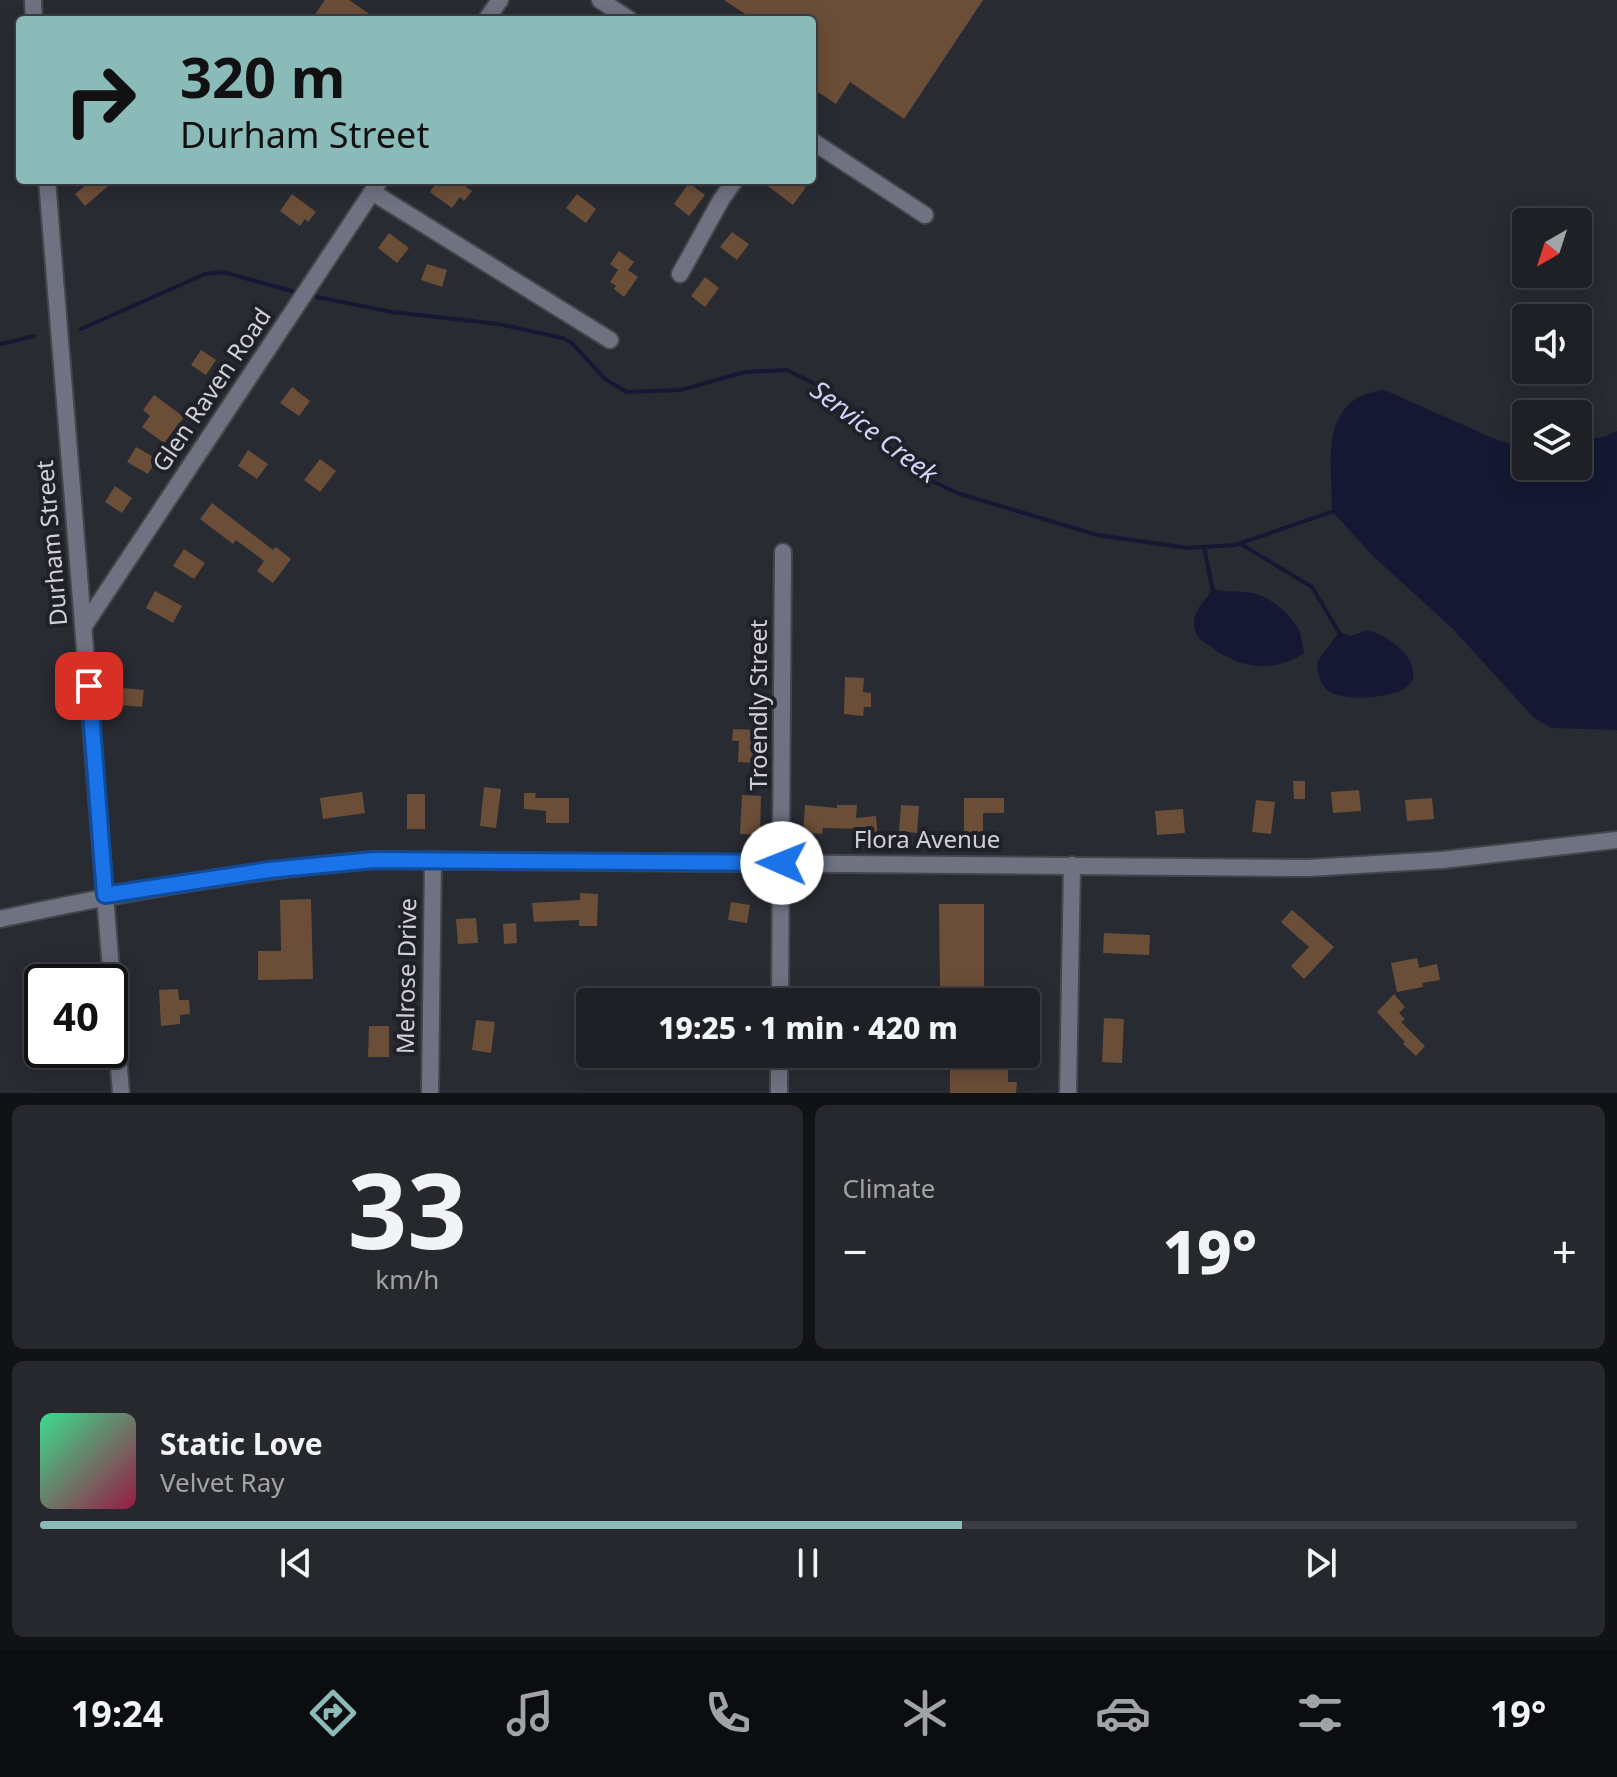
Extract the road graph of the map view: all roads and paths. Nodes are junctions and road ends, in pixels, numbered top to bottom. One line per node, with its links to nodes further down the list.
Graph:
1 (600, 0): 2 (street)
2 (624, 16)
3 (816, 144): 7 (street)
4 (47, 184): 11 (street, Durham Street)
5 (732, 184): 8 (street)
6 (376, 186): 9 (street); 11 (street, Glen Raven Road)
7 (925, 215)
8 (680, 274)
9 (610, 340)
10 (783, 552): 14 (street, Troendly Street)
11 (84, 626): 16 (street, Durham Street)
12 (1617, 840): 15 (street, Flora Avenue)
13 (433, 860): 14 (street, Flora Avenue); 16 (street, Flora Avenue); 21 (street, Melrose Drive)
14 (782, 863): 15 (street, Flora Avenue); 18 (street, Troendly Street)
15 (1072, 865): 23 (street)
16 (105, 895): 17 (street, Flora Avenue); 20 (street, Durham Street)
17 (0, 919)
18 (780, 988)
19 (779, 1068): 22 (street)
20 (121, 1093)
21 (430, 1093)
22 (779, 1093)
23 (1068, 1093)

